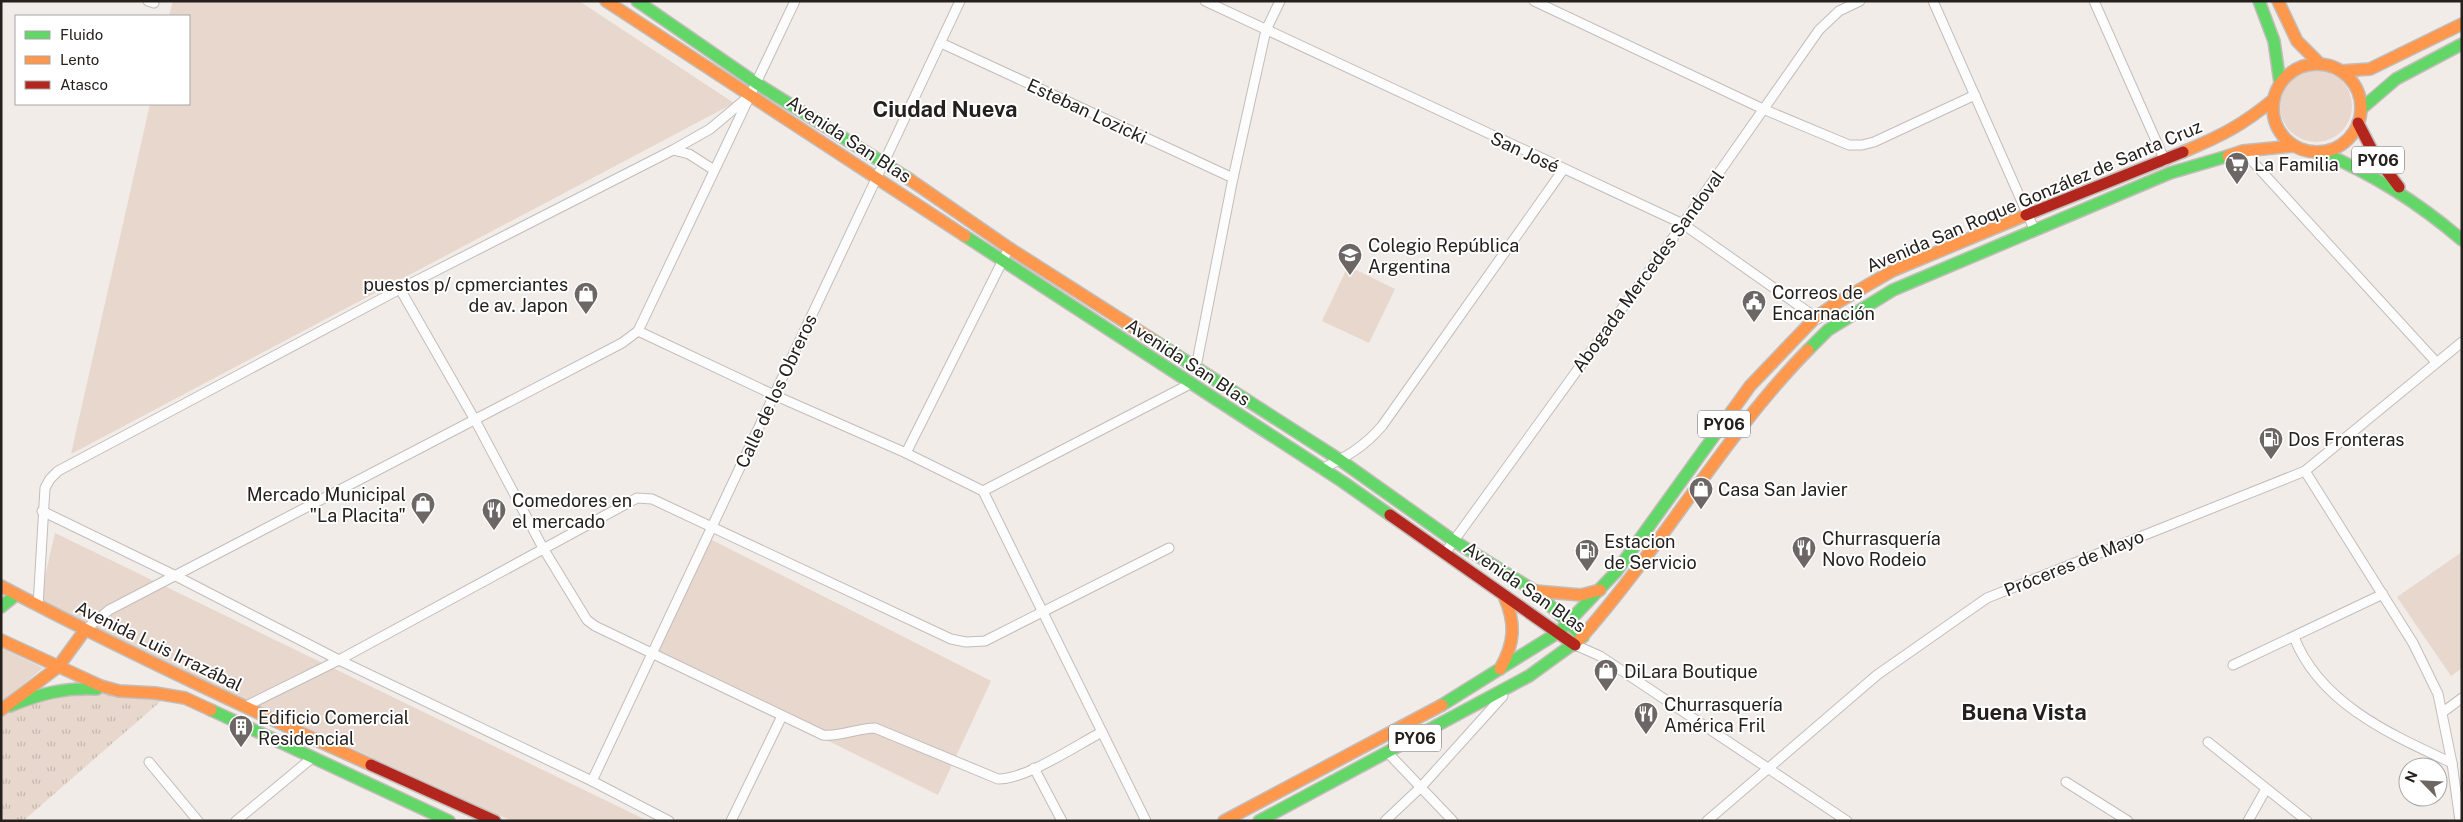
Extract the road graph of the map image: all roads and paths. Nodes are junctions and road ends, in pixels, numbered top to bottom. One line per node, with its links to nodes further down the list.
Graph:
1 (606, 1): 14 (main road, Avenida San Blas)
2 (633, 1): 14 (street)
3 (637, 1): 21 (main road, Avenida San Blas)
4 (795, 1): 21 (street)
5 (960, 1): 17 (street, Calle de los Obreros)
6 (1205, 1): 16 (street, San José)
7 (1280, 1): 16 (street)
8 (1534, 1): 26 (street)
9 (1860, 1): 26 (street, Abogada Mercedes Sandoval)
10 (1933, 1): 23 (street)
11 (2094, 1): 33 (street)
12 (2259, 1): 22 (main road)
13 (2278, 1): 19 (main road)
14 (627, 14): 24 (main road, Avenida San Blas)
15 (2462, 24): 20 (main road)
16 (1266, 30): 36 (street, San José); 39 (street)
17 (940, 43): 34 (street, Calle de los Obreros); 39 (street, Esteban Lozicki)
18 (2462, 44): 27 (main road)
19 (2320, 64): 20 (main road); 22 (main road)
20 (2341, 71): 27 (main road, PY06)
21 (756, 83): 24 (street); 34 (main road, Avenida San Blas)
22 (2280, 83): 25 (main road)
23 (1974, 95): 26 (street); 41 (street)
24 (749, 96): 30 (street); 35 (street); 38 (main road, Avenida San Blas)
25 (2274, 99): 29 (main road); 33 (main road, Avenida San Roque González de Santa Cruz / PY06)
26 (1763, 109): 42 (street, Abogada Mercedes Sandoval)
27 (2361, 109): 28 (main road, PY06)
28 (2358, 123): 32 (main road, PY06); 40 (main road, PY06)
29 (2293, 146): 31 (main road, Avenida San Roque González de Santa Cruz / PY06); 32 (main road, PY06)
30 (673, 150): 35 (street); 47 (street)
31 (2243, 151): 37 (main road, Avenida San Roque González de Santa Cruz / PY06); 52 (street)
32 (2321, 152): 40 (main road, PY06)
33 (2163, 158): 37 (street); 41 (main road, Avenida San Roque González de Santa Cruz / PY06)
34 (884, 162): 38 (street, Calle de los Obreros); 45 (main road, Avenida San Blas)
35 (714, 170): 50 (street)
36 (1563, 170): 42 (street, San José); 58 (street)
37 (2170, 173): 43 (main road, Avenida San Roque González de Santa Cruz / PY06)
38 (878, 177): 46 (main road, Avenida San Blas); 55 (street, Calle de los Obreros)
39 (1233, 178): 53 (street)
40 (2403, 193): 44 (main road, PY06)
41 (2028, 214): 43 (street); 48 (main road, Avenida San Roque González de Santa Cruz / PY06)
42 (1683, 224): 48 (street, San José); 64 (street, Abogada Mercedes Sandoval)
43 (2034, 229): 49 (main road, Avenida San Roque González de Santa Cruz / PY06)
44 (2462, 240)
45 (1009, 248): 46 (street); 53 (main road, Avenida San Blas)
46 (1003, 261): 54 (main road, Avenida San Blas); 57 (street)
47 (400, 289): 56 (street); 62 (street)
48 (1816, 317): 49 (street, San José); 70 (main road, Avenida San Roque González de Santa Cruz / PY06)
49 (1828, 330): 83 (main road, Avenida San Roque González de Santa Cruz / PY06)
50 (638, 331): 55 (street); 56 (street)
51 (2462, 342): 52 (street, Próceres de Mayo)
52 (2436, 362): 60 (street, Próceres de Mayo)
53 (1196, 367): 58 (main road, Avenida San Blas)
54 (1190, 384): 59 (main road, Avenida San Blas); 61 (street)
55 (774, 395): 57 (street); 63 (street, Calle de los Obreros)
56 (475, 420): 65 (street); 68 (street)
57 (906, 453): 61 (street)
58 (1340, 460): 59 (street); 64 (main road, Avenida San Blas)
59 (1321, 469): 67 (main road, Avenida San Blas)
60 (2305, 470): 72 (street); 103 (street, Próceres de Mayo)
61 (983, 491): 77 (street)
62 (42, 511): 68 (street); 75 (street)
63 (712, 527): 65 (street); 77 (street); 84 (street, Calle de los Obreros)
64 (1454, 541): 67 (street, Abogada Mercedes Sandoval); 71 (main road, Avenida San Blas)
65 (543, 548): 84 (street); 85 (street)
66 (1170, 548): 77 (street)
67 (1446, 552): 74 (main road, Avenida San Blas)
68 (176, 576): 79 (street); 85 (street)
69 (1, 586): 73 (main road, Avenida Luis Irrazábal)
70 (1600, 590): 71 (main road); 78 (main road, Avenida San Roque González de Santa Cruz / PY06)
71 (1535, 592): 78 (main road, Avenida San Blas)
72 (2383, 594): 81 (street); 94 (street)
73 (16, 595): 75 (main road, Avenida Luis Irrazábal); 76 (main road)
74 (1504, 596): 80 (main road, Avenida San Blas); 88 (main road)
75 (38, 606): 79 (main road, Avenida Luis Irrazábal)
76 (1, 607)
77 (1043, 612): 96 (street)
78 (1568, 624): 80 (main road, Avenida San Roque González de Santa Cruz / PY06); 83 (main road, Avenida San Blas)
79 (85, 630): 87 (main road); 92 (main road, Avenida Luis Irrazábal)
80 (1559, 632): 83 (main road, Avenida San Blas); 88 (main road, Avenida San Roque González de Santa Cruz / PY06)
81 (2294, 637): 86 (street); 101 (street)
82 (1, 640): 87 (main road, Avenida Luis Irrazábal)
83 (1579, 641): 89 (main road, Avenida San Roque González de Santa Cruz / PY06); 103 (street, Avenida San Blas)
84 (652, 653): 95 (street); 104 (street, Calle de los Obreros)
85 (339, 660): 92 (street); 104 (street)
86 (2233, 665)
87 (58, 667): 90 (main road, Avenida Luis Irrazábal); 93 (main road)
88 (1498, 673): 116 (main road, Avenida San Roque González de Santa Cruz / PY06)
89 (1513, 685): 98 (main road, Avenida San Roque González de Santa Cruz / PY06); 106 (street)
90 (119, 692): 93 (main road); 99 (main road, Avenida Luis Irrazábal)
91 (2462, 698): 94 (street)
92 (244, 707): 111 (main road, Avenida Luis Irrazábal)
93 (6, 708)
94 (2443, 712): 101 (street)
95 (782, 716): 102 (street); 113 (street)
96 (1102, 732): 102 (street); 115 (street)
97 (2208, 742): 107 (street)
98 (1388, 753): 106 (street); 117 (main road, Avenida San Roque González de Santa Cruz / PY06)
99 (312, 758): 109 (street); 110 (main road, Avenida Luis Irrazábal)
100 (149, 762): 108 (street)
101 (2452, 763): 125 (street)
102 (1034, 768): 114 (street)
103 (1766, 768): 120 (street, Próceres de Mayo); 121 (street, Avenida San Blas)
104 (592, 781): 112 (street)
105 (2066, 782): 122 (street)
106 (1421, 787): 118 (street); 119 (street)
107 (2266, 789): 123 (street); 124 (street)
108 (198, 821)
109 (236, 821)
110 (449, 821)
111 (495, 821)
112 (669, 821)
113 (731, 821)
114 (1062, 821)
115 (1146, 821)
116 (1224, 821)
117 (1259, 821)
118 (1384, 821)
119 (1453, 821)
120 (1707, 821)
121 (1847, 821)
122 (2128, 821)
123 (2248, 821)
124 (2308, 821)
125 (2460, 821)

